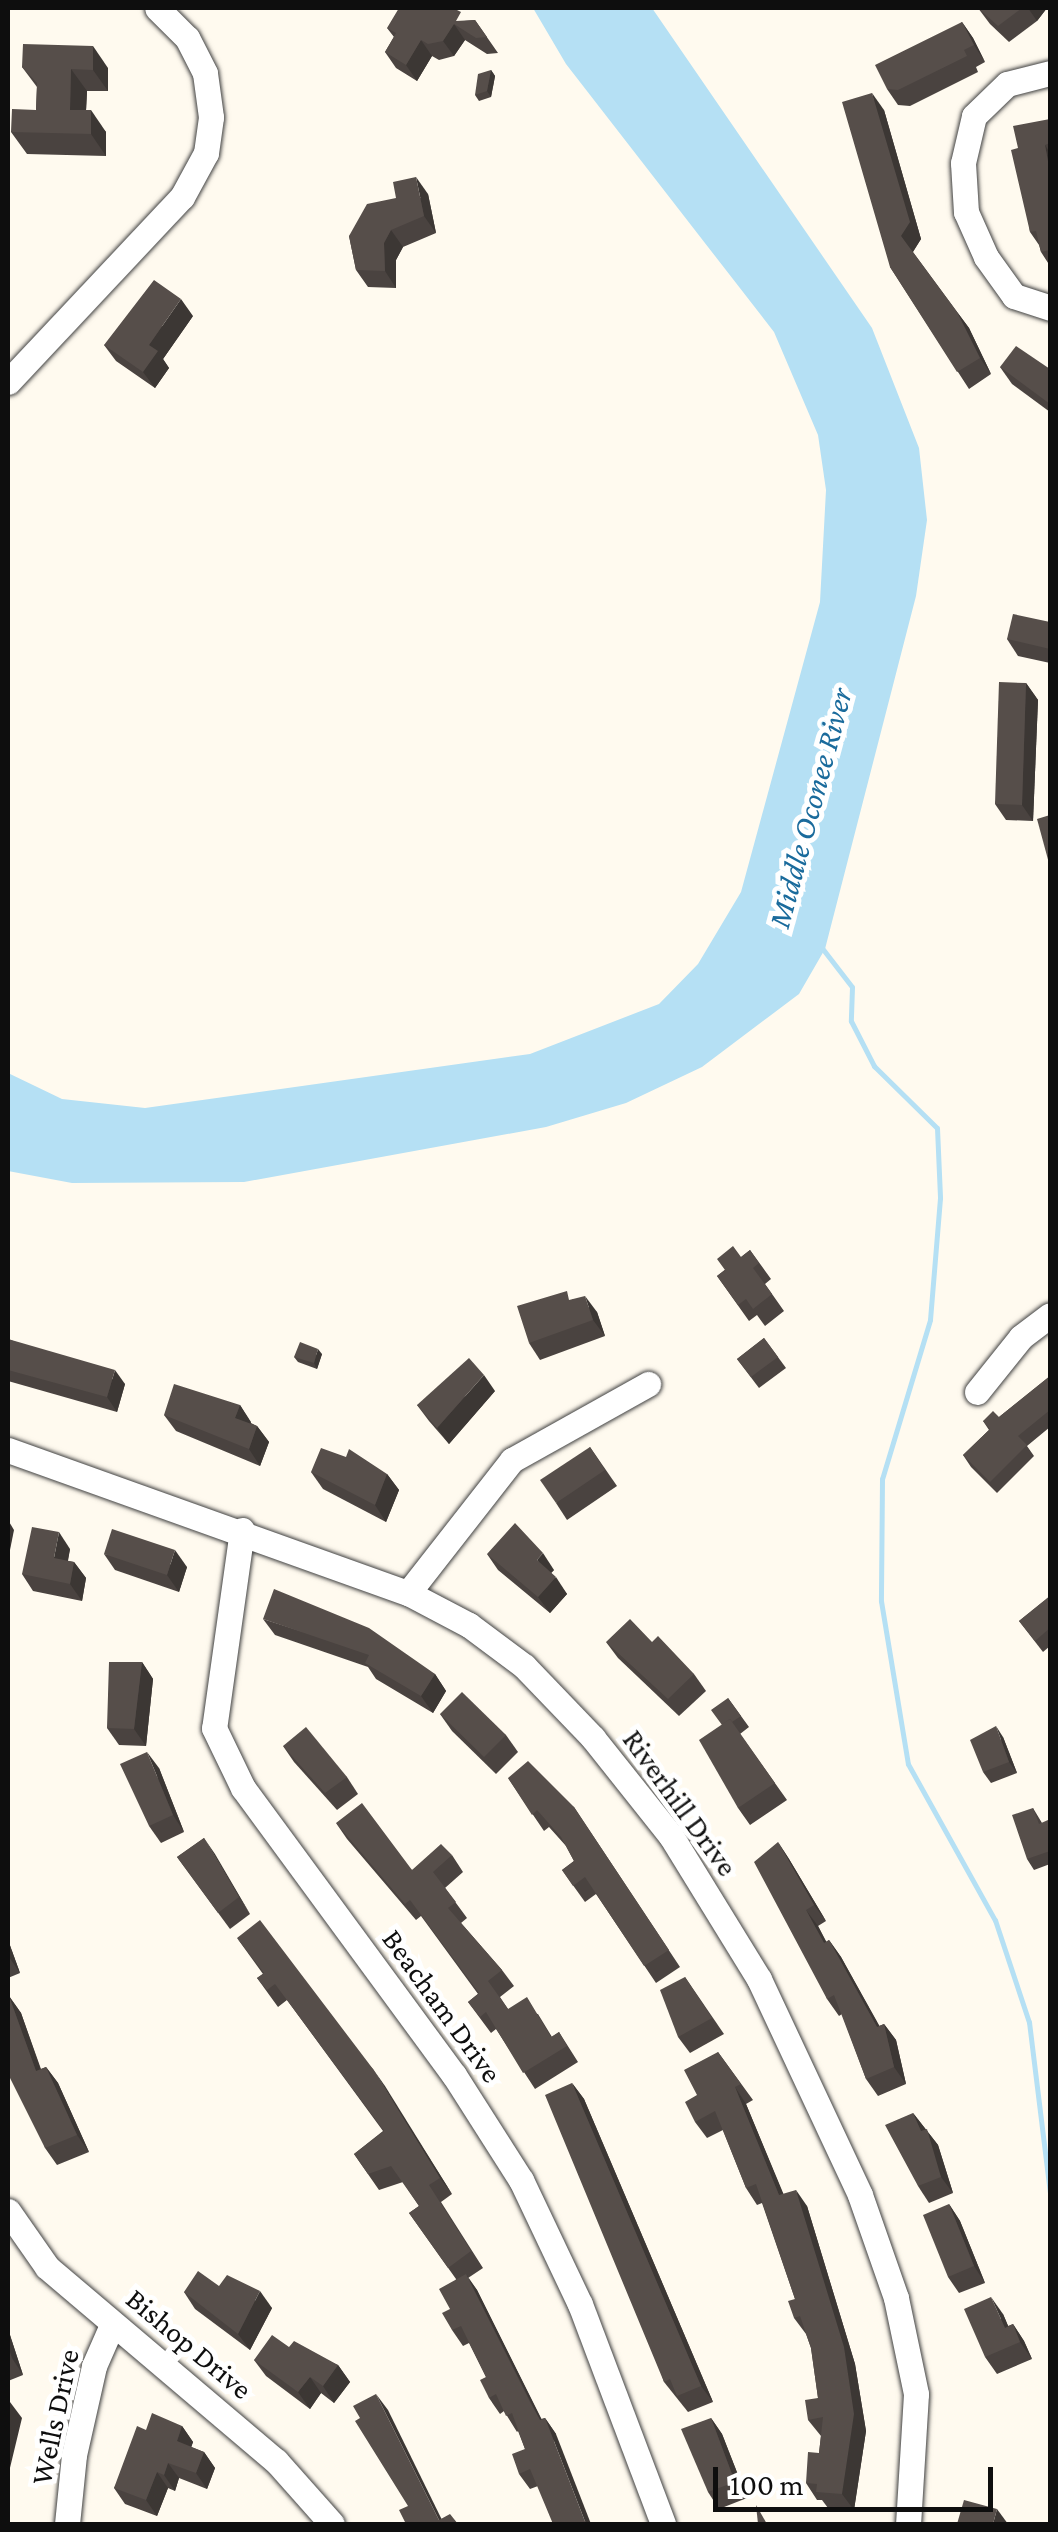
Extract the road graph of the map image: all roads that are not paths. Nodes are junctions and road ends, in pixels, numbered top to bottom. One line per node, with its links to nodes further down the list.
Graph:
1 (157, 8): 4 (street)
2 (1050, 73): 3 (street)
3 (1050, 308)
4 (8, 382)
5 (1050, 1314): 7 (street)
6 (648, 1384): 10 (street)
7 (977, 1392)
8 (8, 1450): 9 (street, Riverhill Drive)
9 (242, 1530): 10 (street, Riverhill Drive); 15 (street, Beacham Drive)
10 (408, 1593): 16 (street, Riverhill Drive)
11 (8, 2211): 12 (street, Bishop Drive)
12 (112, 2325): 13 (street, Wells Drive); 14 (street, Bishop Drive)
13 (68, 2524)
14 (332, 2524)
15 (663, 2524)
16 (908, 2524)

